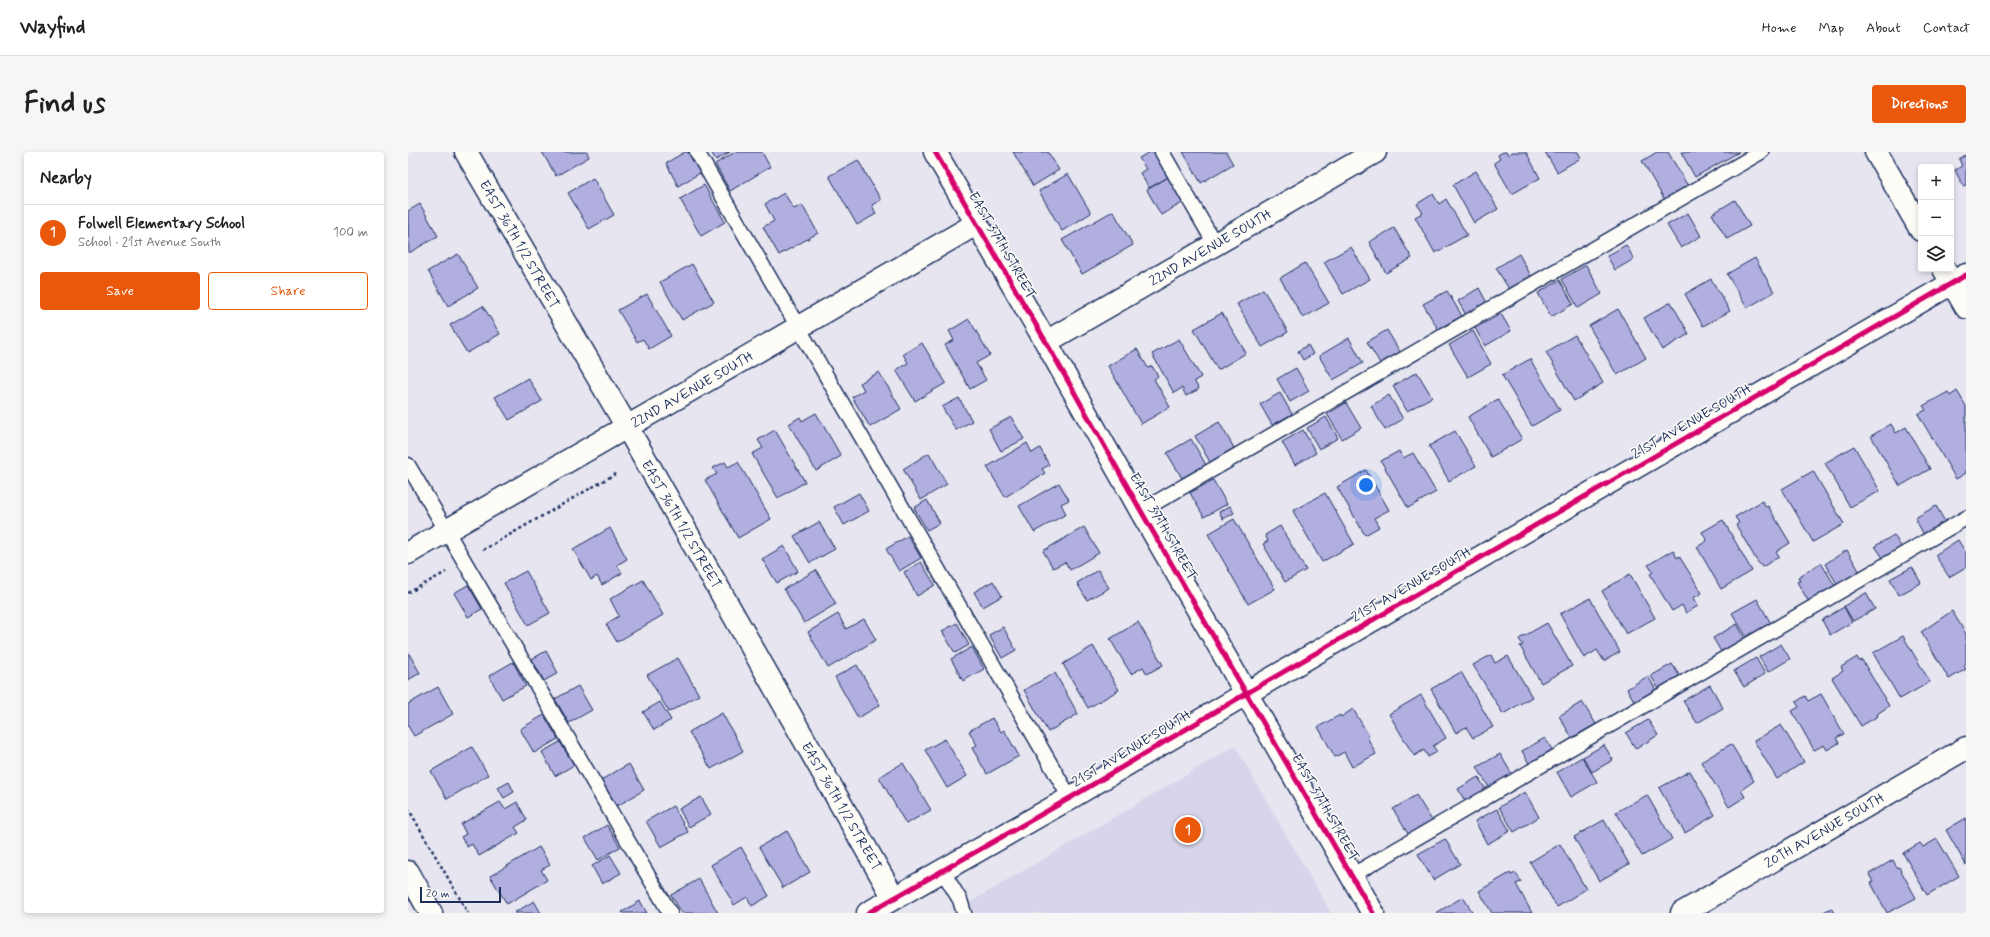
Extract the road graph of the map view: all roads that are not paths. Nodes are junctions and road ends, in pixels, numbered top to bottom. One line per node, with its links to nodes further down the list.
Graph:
1 (466, 152): 15 (street, EAST 36TH 1/2 STREET)
2 (697, 152): 13 (lane)
3 (935, 152): 8 (street, EAST 37TH STREET)
4 (1162, 152): 10 (lane)
5 (1375, 152): 10 (street, 22ND AVENUE SOUTH)
6 (1761, 152): 17 (lane)
7 (1876, 152): 9 (street)
8 (976, 224): 13 (street, 22ND AVENUE SOUTH); 14 (street, EAST 37TH STREET)
9 (1918, 225)
10 (1215, 244): 14 (street, 22ND AVENUE SOUTH)
11 (1954, 276): 12 (street); 21 (street, 21ST AVENUE SOUTH)
12 (1966, 307)
13 (798, 327): 15 (street, 22ND AVENUE SOUTH); 23 (lane)
14 (1046, 342): 17 (street, EAST 37TH STREET)
15 (627, 427): 19 (street, 22ND AVENUE SOUTH); 27 (street, EAST 36TH 1/2 STREET)
16 (408, 465): 19 (lane)
17 (1141, 512): 21 (street, EAST 37TH STREET)
18 (1966, 518): 26 (lane)
19 (445, 531): 20 (street, 22ND AVENUE SOUTH); 29 (lane)
20 (408, 553)
21 (1247, 693): 23 (street, 21ST AVENUE SOUTH); 26 (street, EAST 37TH STREET)
22 (1966, 748): 33 (street, 20TH AVENUE SOUTH)
23 (1070, 798): 24 (street, 21ST AVENUE SOUTH)
24 (942, 870): 27 (street, 21ST AVENUE SOUTH); 31 (lane)
25 (408, 872): 28 (street)
26 (1352, 876): 32 (street, EAST 37TH STREET)
27 (894, 898): 30 (street, 21ST AVENUE SOUTH)
28 (432, 913)
29 (670, 913)
30 (868, 913)
31 (964, 913)
32 (1373, 913)
33 (1682, 913)

